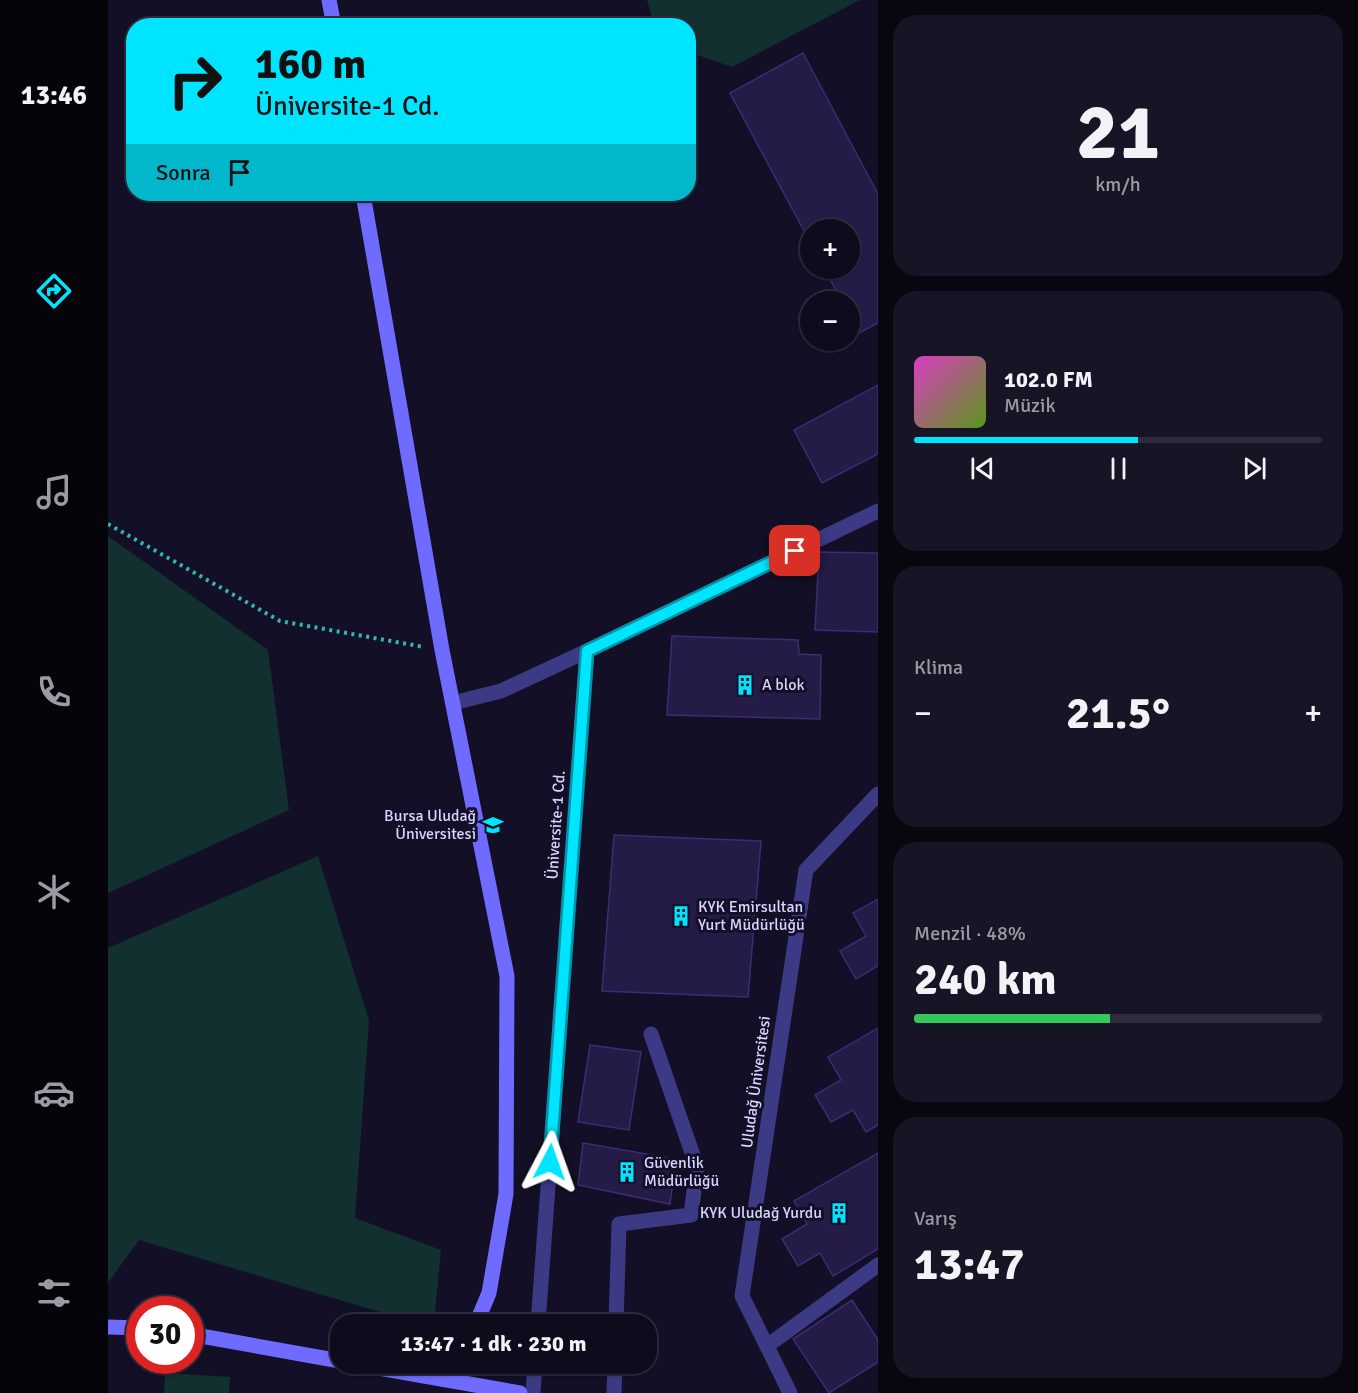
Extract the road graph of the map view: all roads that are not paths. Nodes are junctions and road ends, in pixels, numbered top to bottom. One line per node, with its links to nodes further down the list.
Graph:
1 (329, 0): 2 (street)
2 (332, 18)
3 (364, 201): 6 (street)
4 (878, 511): 5 (street)
5 (587, 651): 6 (street); 11 (street, Üniversite-1 Cd.)
6 (453, 703): 10 (street)
7 (878, 794): 16 (street, Uludağ Üniversitesi)
8 (651, 1034): 12 (street)
9 (878, 1265): 16 (street)
10 (480, 1314)
11 (539, 1314)
12 (616, 1314)
13 (108, 1328): 14 (street)
14 (126, 1328)
15 (204, 1337): 17 (street)
16 (767, 1346): 26 (street, Uludağ Üniversitesi)
17 (330, 1359)
18 (412, 1374): 22 (street)
19 (455, 1374): 22 (street)
20 (534, 1374): 24 (street)
21 (615, 1374): 25 (street)
22 (452, 1381): 23 (street)
23 (520, 1393)
24 (533, 1393)
25 (614, 1393)
26 (790, 1393)

